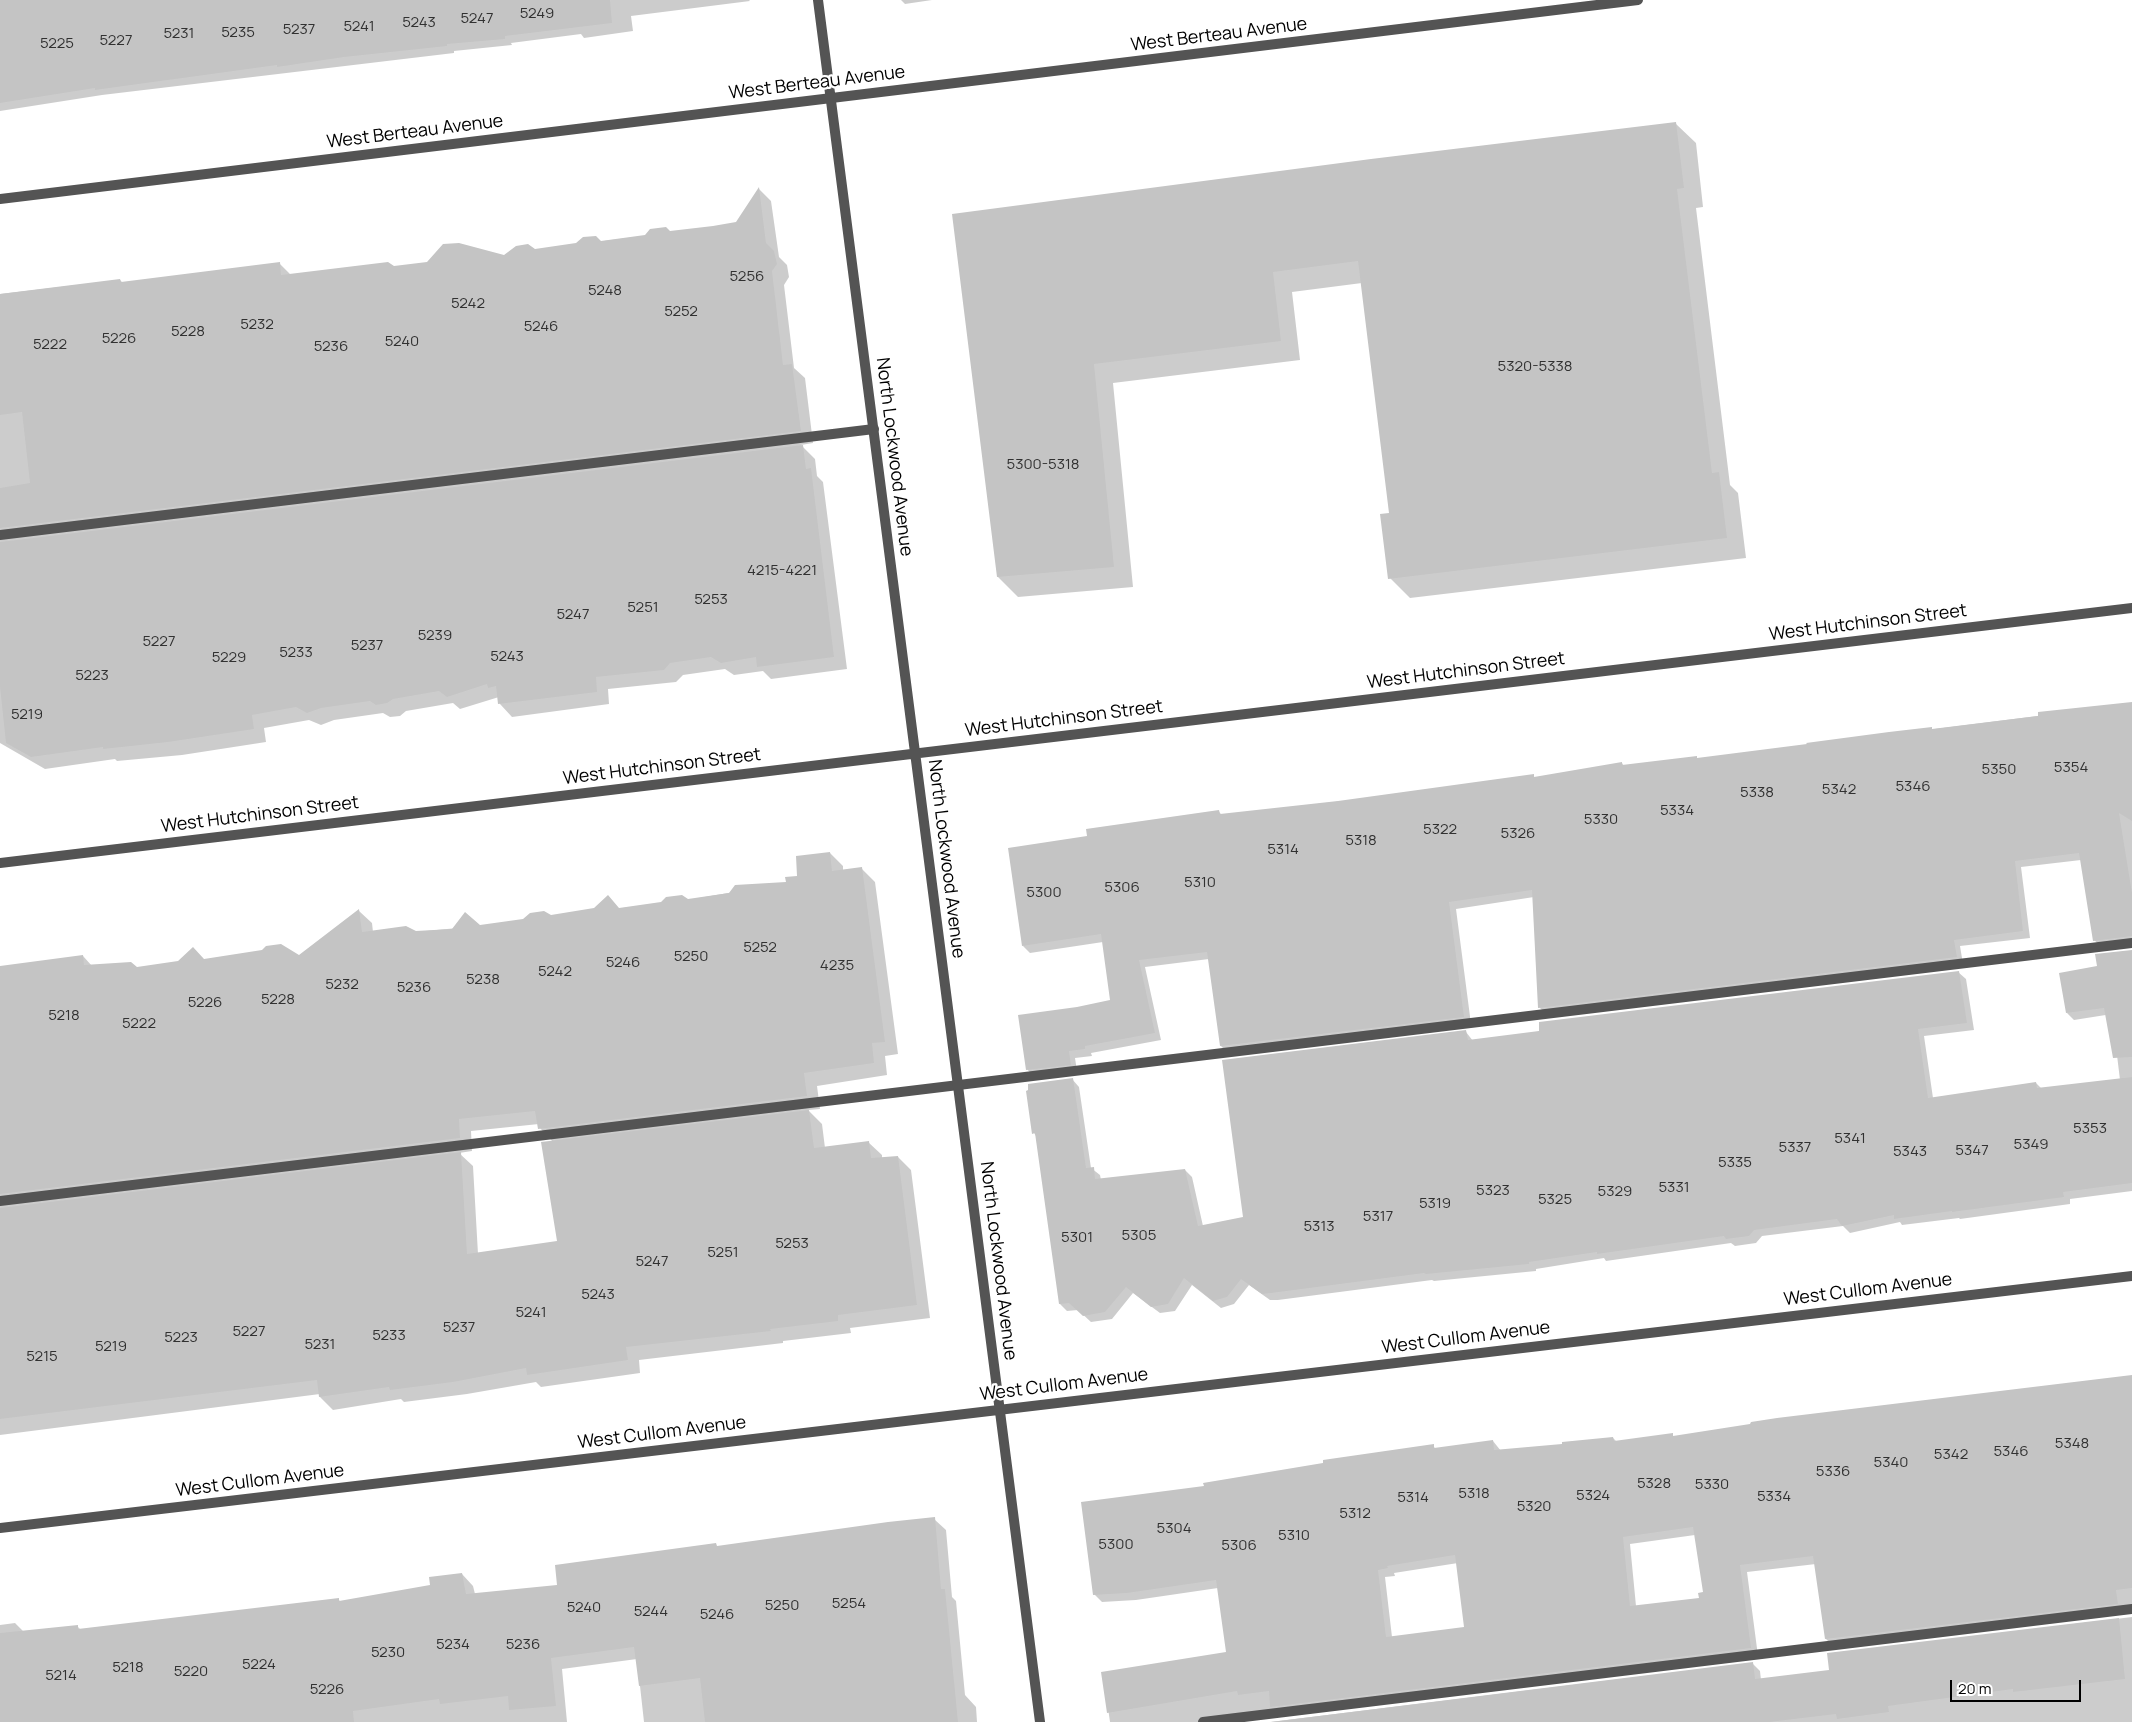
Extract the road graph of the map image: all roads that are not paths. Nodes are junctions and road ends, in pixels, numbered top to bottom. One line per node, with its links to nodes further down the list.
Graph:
1 (818, 0): 3 (street, North Lockwood Avenue)
2 (1638, 0): 3 (street, West Berteau Avenue)
3 (831, 98): 4 (street, West Berteau Avenue); 5 (street, North Lockwood Avenue)
4 (0, 199)
5 (874, 429): 6 (street); 8 (street, North Lockwood Avenue)
6 (0, 535)
7 (2132, 608): 8 (street, West Hutchinson Street)
8 (916, 753): 9 (street, West Hutchinson Street); 11 (street, North Lockwood Avenue)
9 (0, 863)
10 (2132, 943): 11 (street)
11 (958, 1085): 12 (street); 14 (street, North Lockwood Avenue)
12 (0, 1201)
13 (2132, 1276): 14 (street, West Cullom Avenue)
14 (1000, 1409): 15 (street, West Cullom Avenue); 17 (street, North Lockwood Avenue)
15 (0, 1528)
16 (2132, 1609): 18 (street)
17 (1040, 1722)
18 (1203, 1722)

